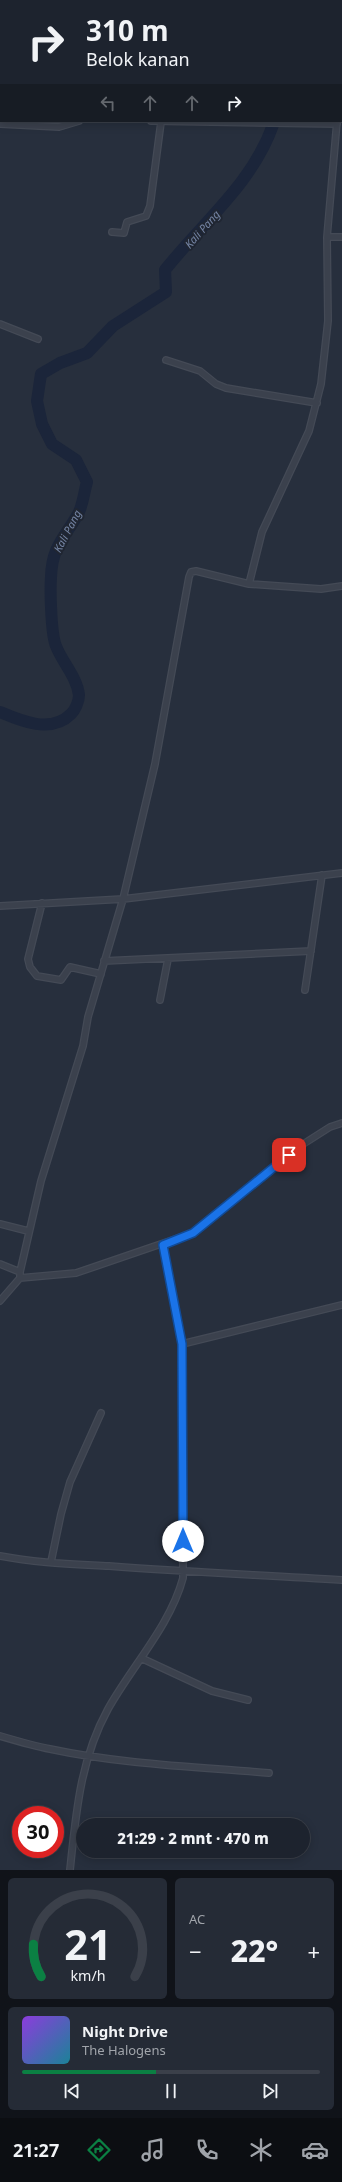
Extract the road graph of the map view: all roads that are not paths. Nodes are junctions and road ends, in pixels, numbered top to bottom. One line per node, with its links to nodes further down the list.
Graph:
1 (76, 122): 4 (street)
2 (161, 122): 3 (street); 5 (street)
3 (337, 123): 6 (street)
4 (0, 124)
5 (112, 232)
6 (327, 237): 7 (street); 11 (street)
7 (342, 237)
8 (0, 324): 9 (street)
9 (38, 339)
10 (166, 360): 11 (street)
11 (317, 403): 12 (street)
12 (249, 584): 13 (street); 16 (street)
13 (342, 586)
14 (342, 873): 15 (street)
15 (322, 875): 16 (street); 19 (street)
16 (123, 899): 17 (street); 21 (street)
17 (42, 904): 18 (street); 22 (street)
18 (0, 906)
19 (311, 950): 20 (street); 23 (street)
20 (168, 959): 21 (street); 24 (street)
21 (104, 961): 22 (street)
22 (101, 974): 27 (street)
23 (304, 990)
24 (160, 1000)
25 (342, 1123): 28 (street)
26 (0, 1224): 27 (street)
27 (28, 1231): 30 (street)
28 (163, 1245): 31 (street); 34 (street)
29 (0, 1264): 30 (street)
30 (20, 1272): 31 (street)
31 (20, 1278): 32 (street)
32 (0, 1302)
33 (342, 1305): 34 (street)
34 (180, 1340): 38 (street)
35 (101, 1413): 37 (street)
36 (0, 1556): 37 (street)
37 (51, 1562): 38 (street)
38 (183, 1571): 39 (street); 40 (street)
39 (342, 1580)
40 (141, 1658): 41 (street); 43 (street)
41 (248, 1700)
42 (0, 1736): 43 (street)
43 (87, 1755): 44 (street); 45 (street)
44 (269, 1773)
45 (70, 1870)

